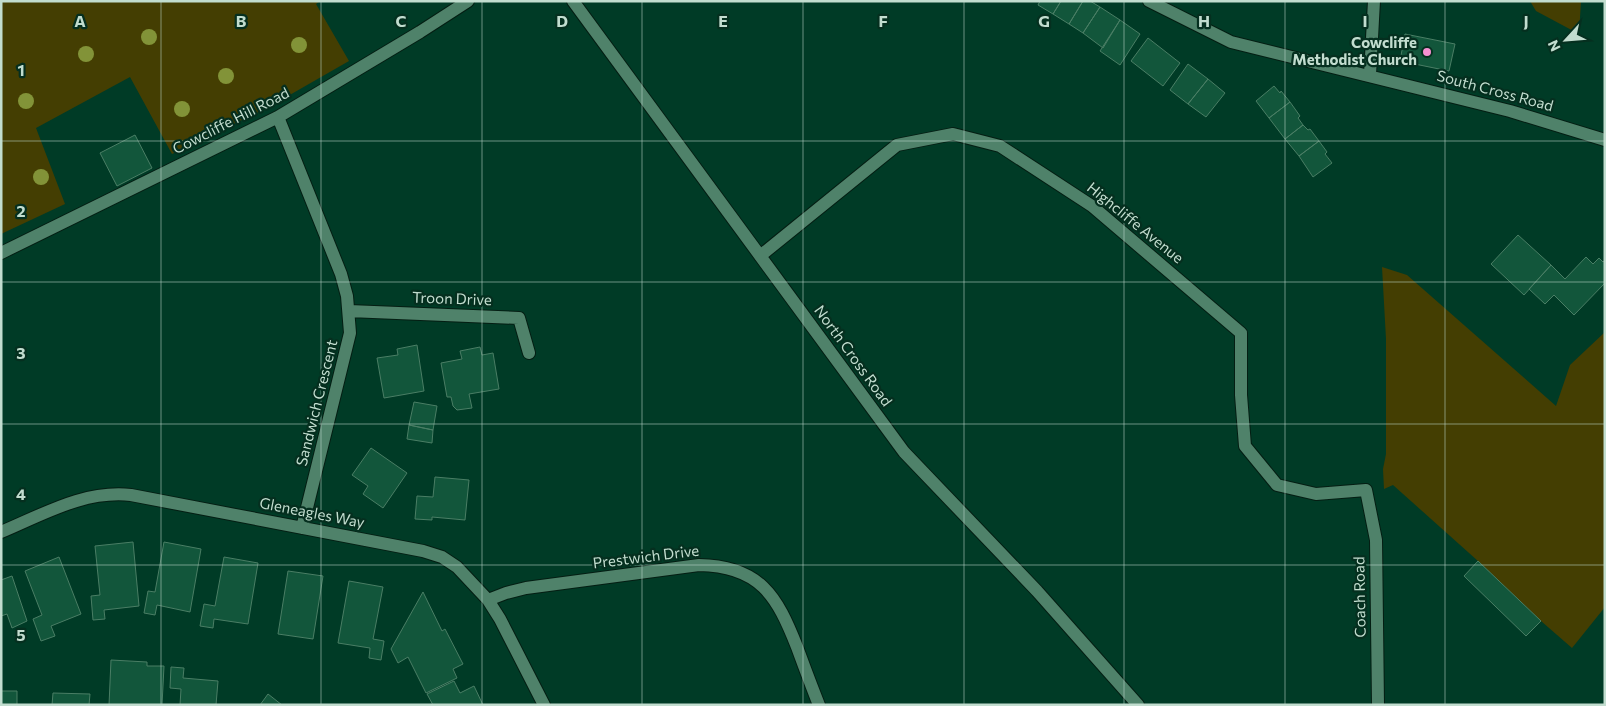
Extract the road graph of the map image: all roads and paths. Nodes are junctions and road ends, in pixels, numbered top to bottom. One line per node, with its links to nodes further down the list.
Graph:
1 (468, 1): 6 (street, Cowcliffe Hill Road)
2 (573, 1): 9 (street, North Cross Road)
3 (1148, 1): 5 (street, South Cross Road)
4 (1374, 1): 5 (street)
5 (1370, 75): 7 (street, South Cross Road)
6 (278, 117): 8 (street, Cowcliffe Hill Road); 10 (street, Sandwich Crescent)
7 (1605, 140)
8 (1, 253)
9 (760, 256): 12 (street, Highcliffe Avenue); 18 (street, North Cross Road)
10 (349, 311): 11 (street, Troon Drive); 13 (street, Sandwich Crescent)
11 (529, 353)
12 (1366, 490): 19 (street, Coach Road)
13 (302, 528): 14 (street, Gleneagles Way); 15 (street, Gleneagles Way)
14 (1, 532)
15 (488, 600): 16 (street, Gleneagles Way); 17 (street, Prestwich Drive)
16 (544, 705)
17 (819, 705)
18 (1138, 705)
19 (1378, 705)

